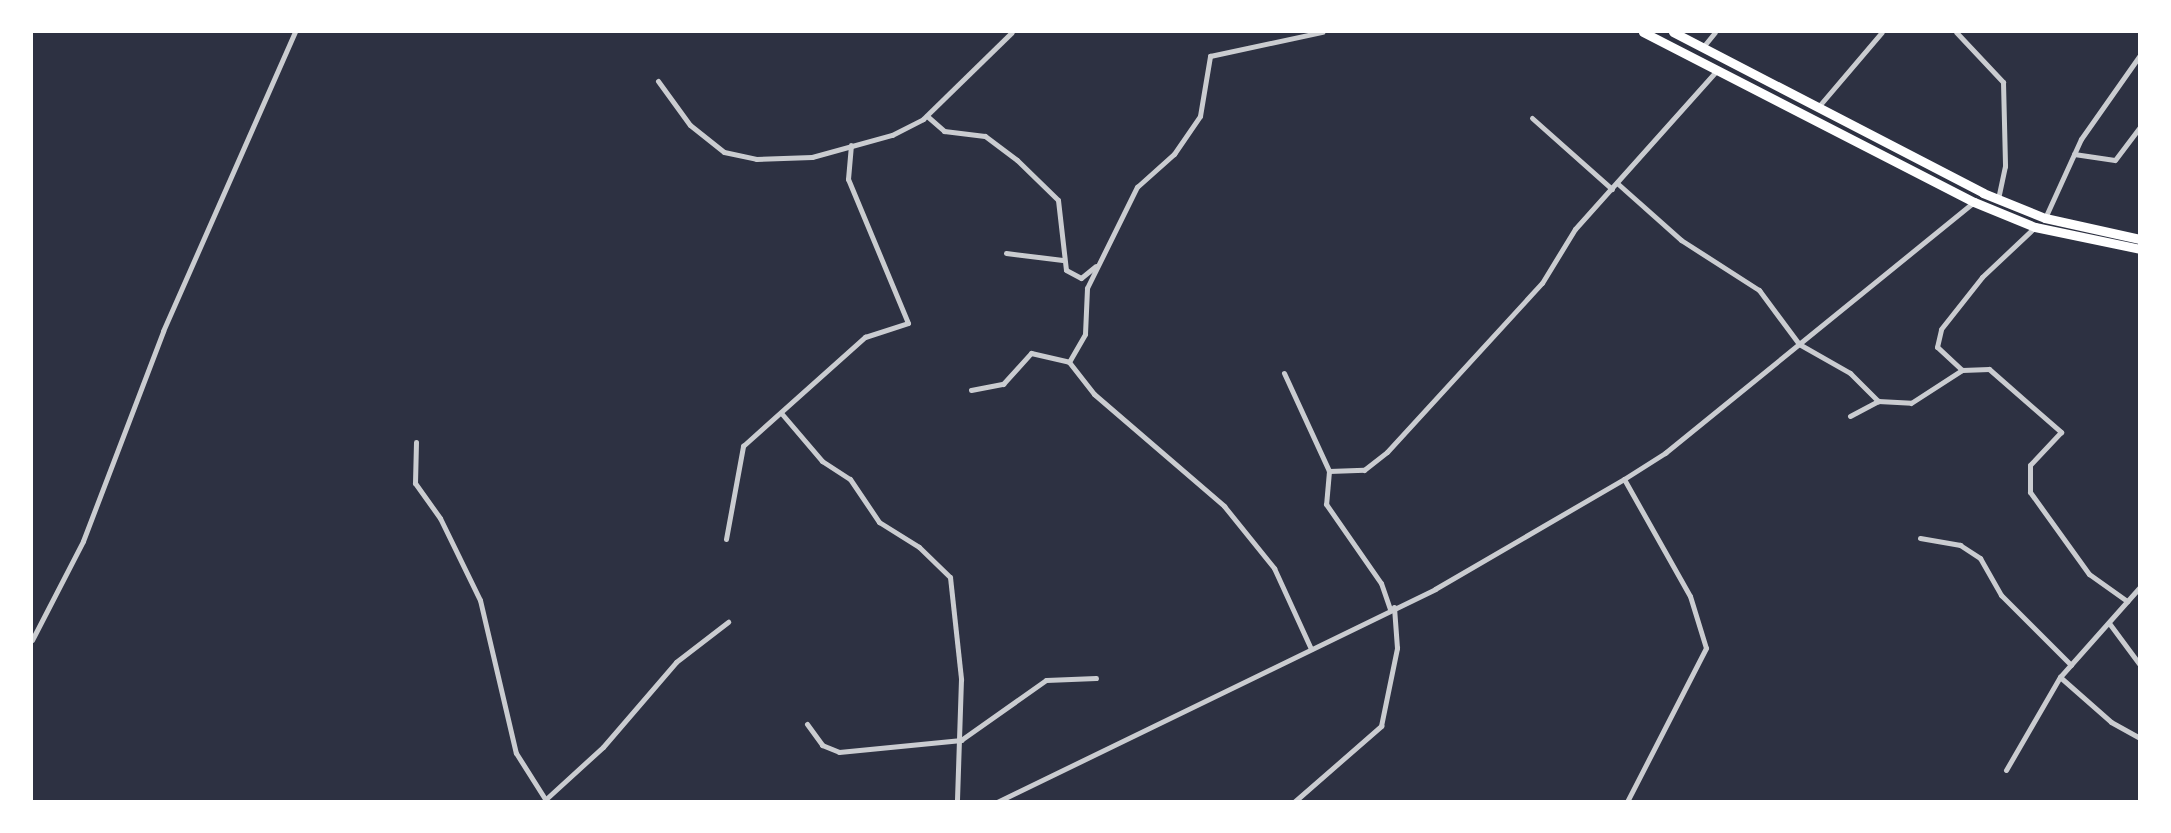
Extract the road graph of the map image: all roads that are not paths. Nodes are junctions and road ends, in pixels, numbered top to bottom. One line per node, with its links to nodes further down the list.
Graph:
1 (295, 32): 48 (street)
2 (1012, 32): 14 (street)
3 (1322, 32): 29 (street)
4 (1643, 32): 11 (main road)
5 (1673, 32): 9 (main road)
6 (1715, 32): 9 (street)
7 (1882, 32): 13 (street)
8 (1956, 32): 21 (street)
9 (1703, 47): 13 (main road)
10 (2140, 55): 18 (street)
11 (1717, 69): 19 (street); 22 (main road)
12 (658, 80): 17 (street)
13 (1819, 106): 21 (main road)
14 (927, 116): 17 (street); 28 (street)
15 (1532, 118): 20 (street)
16 (2140, 127): 18 (street)
17 (851, 145): 36 (street)
18 (2074, 154): 23 (street)
19 (1617, 183): 20 (street); 30 (street)
20 (1612, 189): 39 (street)
21 (1998, 200): 23 (main road)
22 (1974, 202): 24 (main road); 30 (street)
23 (2045, 218): 25 (main road)
24 (2035, 227): 26 (main road); 32 (street)
25 (2140, 239)
26 (2140, 249)
27 (1006, 253): 28 (street)
28 (1063, 260): 29 (street)
29 (1098, 264): 31 (street)
30 (1799, 344): 35 (street); 40 (street)
31 (1069, 362): 34 (street); 49 (street)
32 (1962, 370): 35 (street); 44 (street)
33 (1283, 373): 39 (street)
34 (971, 390)
35 (1878, 401): 37 (street)
36 (782, 414): 42 (street); 56 (street)
37 (1850, 416)
38 (416, 442): 58 (street)
39 (1329, 471): 45 (street)
40 (1624, 479): 45 (street); 62 (street)
41 (1920, 538): 50 (street)
42 (726, 539)
43 (2140, 587): 44 (street)
44 (2127, 601): 47 (street)
45 (1392, 608): 49 (street); 61 (street)
46 (728, 622): 58 (street)
47 (2109, 623): 50 (street); 51 (street)
48 (32, 640)
49 (1311, 649): 60 (street)
50 (2071, 665): 52 (street)
51 (2140, 665)
52 (2060, 677): 55 (street); 57 (street)
53 (1096, 678): 56 (street)
54 (807, 723): 56 (street)
55 (2140, 738)
56 (961, 740): 59 (street)
57 (2006, 770)
58 (546, 800)
59 (957, 802)
60 (997, 802)
61 (1294, 802)
62 (1627, 802)

